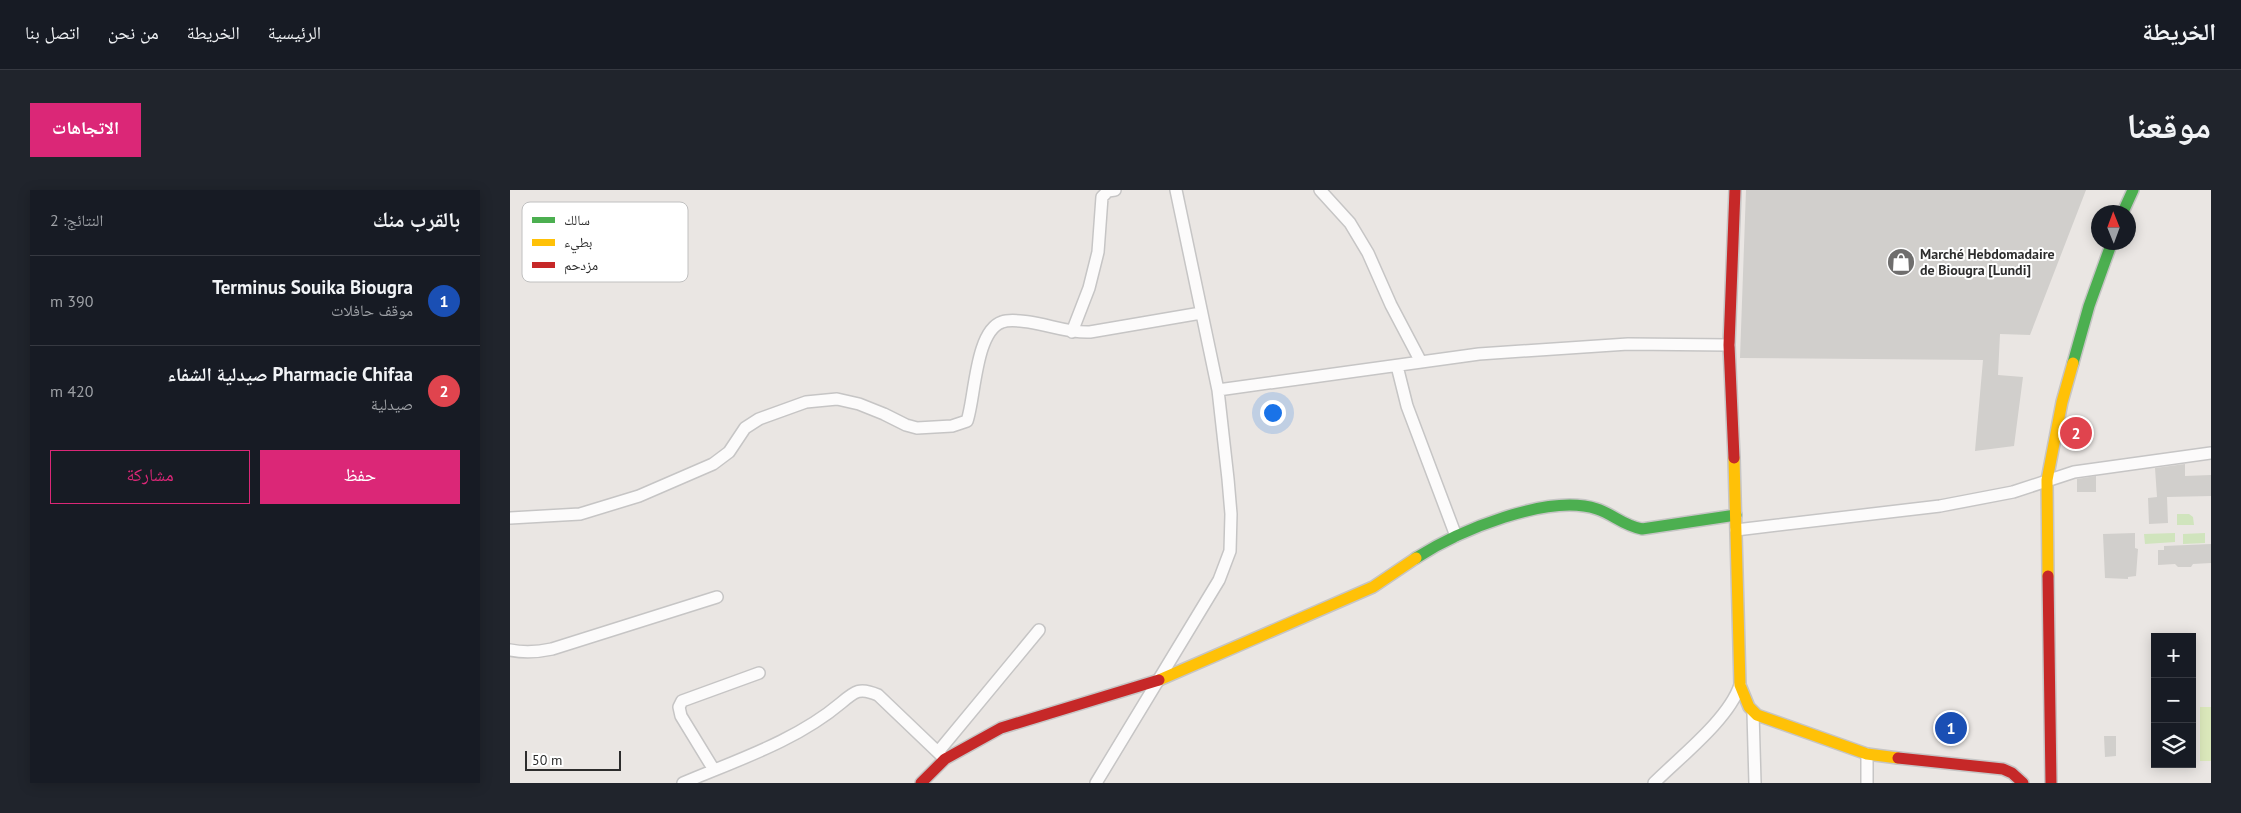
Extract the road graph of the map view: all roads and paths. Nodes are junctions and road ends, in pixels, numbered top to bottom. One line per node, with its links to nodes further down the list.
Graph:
1 (1115, 190): 9 (street)
2 (1176, 190): 8 (street)
3 (1320, 190): 11 (street)
4 (1735, 190): 10 (street)
5 (2133, 190): 6 (street)
6 (2126, 205)
7 (2109, 250): 15 (street)
8 (1201, 313): 9 (street); 13 (street)
9 (1072, 332): 17 (street)
10 (1729, 345): 11 (street); 16 (street)
11 (1420, 362): 12 (street)
12 (1397, 366): 13 (street); 19 (street)
13 (1218, 390): 24 (street)
14 (2211, 453): 15 (street)
15 (2047, 480): 18 (street); 37 (street)
16 (1736, 515): 18 (street); 19 (street)
17 (510, 518)
18 (1736, 530): 25 (street)
19 (1456, 536): 24 (street)
20 (717, 597): 22 (street)
21 (1039, 630): 28 (street)
22 (510, 650)
23 (759, 673): 29 (street)
24 (1158, 680): 28 (street); 32 (street)
25 (1740, 685): 26 (street); 33 (street)
26 (1752, 712): 27 (street); 34 (street)
27 (1867, 754): 35 (street); 36 (street)
28 (942, 755): 29 (street); 31 (street)
29 (714, 770): 30 (street)
30 (683, 783)
31 (921, 783)
32 (1096, 783)
33 (1654, 783)
34 (1755, 783)
35 (1867, 783)
36 (2023, 783)
37 (2051, 783)

